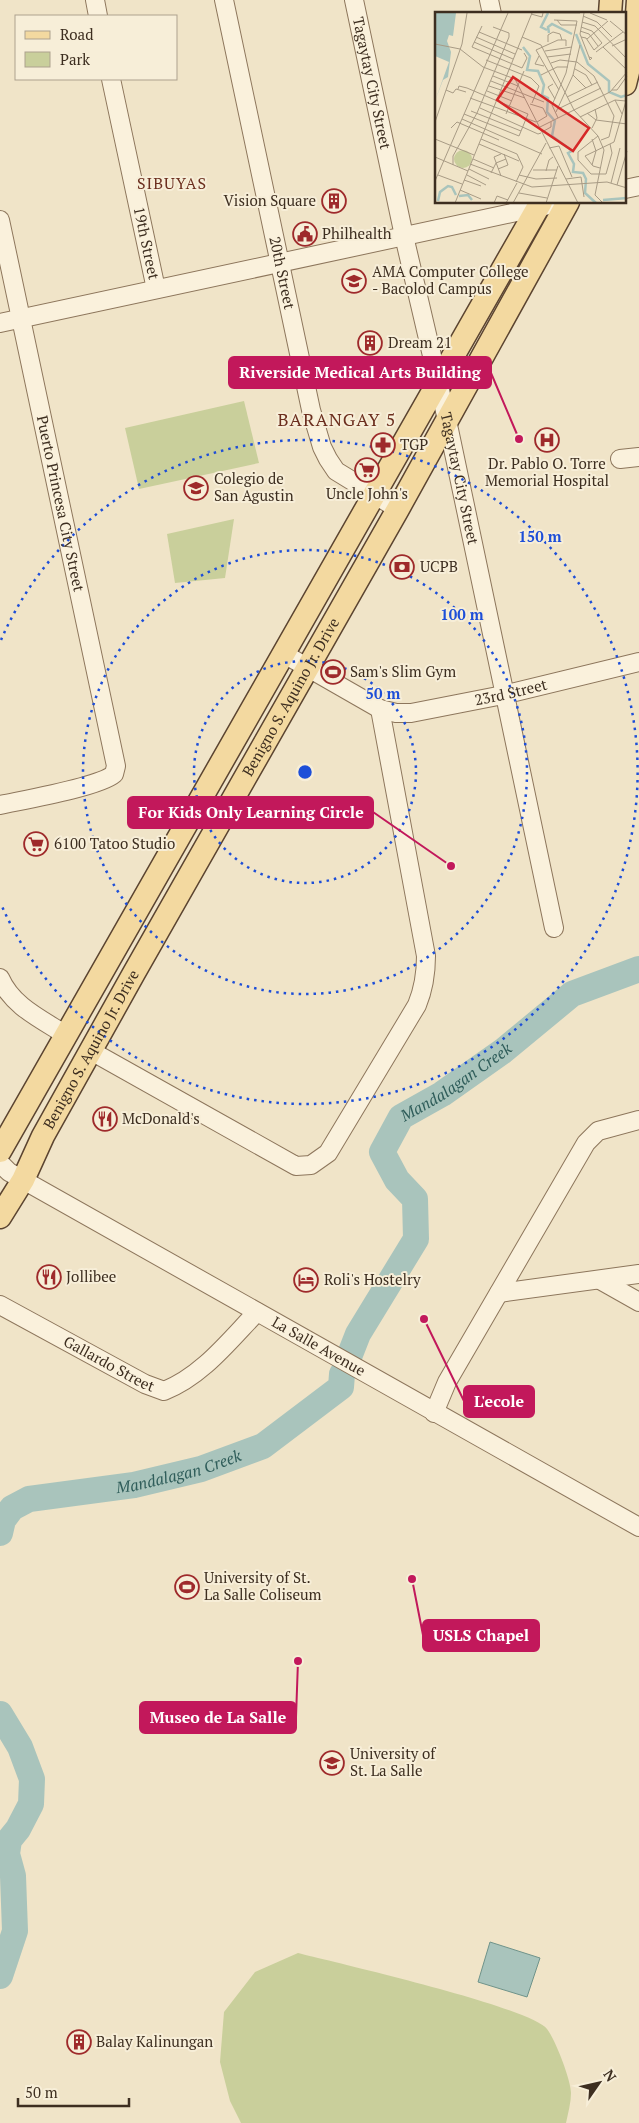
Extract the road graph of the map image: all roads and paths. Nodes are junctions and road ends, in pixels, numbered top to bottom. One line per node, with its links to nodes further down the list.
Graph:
1 (95, 0): 5 (street)
2 (224, 0): 15 (street, 20th Street)
3 (354, 0): 14 (street, Tagaytay City Street)
4 (638, 0): 7 (main road)
5 (98, 15)
6 (111, 80): 16 (street, 19th Street)
7 (626, 80)
8 (639, 186): 9 (street)
9 (626, 189)
10 (550, 204): 12 (street)
11 (567, 204): 20 (main road, Benigno S. Aquino Jr. Drive)
12 (536, 206): 14 (street); 19 (main road, Benigno S. Aquino Jr. Drive)
13 (0, 220): 17 (street, Puerto Princesa City Street)
14 (404, 236): 15 (street); 19 (street, Tagaytay City Street)
15 (280, 263): 16 (street); 23 (street, 20th Street)
16 (156, 289): 17 (street)
17 (21, 318): 18 (street); 32 (street, Puerto Princesa City Street)
18 (0, 323)
19 (438, 383): 20 (street, Tagaytay City Street); 23 (main road, Benigno S. Aquino Jr. Drive)
20 (447, 420): 24 (main road, Benigno S. Aquino Jr. Drive); 28 (street, Tagaytay City Street)
21 (639, 457): 22 (street)
22 (620, 460)
23 (375, 494): 24 (street, 20th Street); 25 (main road, Benigno S. Aquino Jr. Drive)
24 (398, 509): 27 (main road, Benigno S. Aquino Jr. Drive)
25 (284, 654): 27 (street); 30 (main road, Benigno S. Aquino Jr. Drive)
26 (639, 662): 28 (street, 23rd Street)
27 (308, 667): 29 (street); 31 (main road, Benigno S. Aquino Jr. Drive)
28 (503, 695): 29 (street, 23rd Street); 33 (street, Tagaytay City Street)
29 (380, 709): 38 (street)
30 (213, 778): 31 (main road); 34 (main road, Benigno S. Aquino Jr. Drive)
31 (238, 792): 35 (main road, Benigno S. Aquino Jr. Drive)
32 (0, 805)
33 (554, 928)
34 (109, 959): 35 (main road); 37 (main road, Benigno S. Aquino Jr. Drive)
35 (134, 974): 38 (main road, Benigno S. Aquino Jr. Drive)
36 (0, 978): 37 (street)
37 (66, 1035): 40 (main road, Benigno S. Aquino Jr. Drive)
38 (91, 1051): 42 (main road, Benigno S. Aquino Jr. Drive)
39 (639, 1120): 46 (street)
40 (0, 1151)
41 (0, 1163): 42 (street, La Salle Avenue)
42 (23, 1180): 43 (main road, Benigno S. Aquino Jr. Drive); 49 (street, La Salle Avenue)
43 (0, 1217)
44 (639, 1274): 45 (street)
45 (600, 1280): 46 (street); 47 (street)
46 (499, 1293): 50 (street)
47 (639, 1302)
48 (0, 1305): 49 (street, Gallardo Street)
49 (257, 1312): 50 (street, La Salle Avenue)
50 (434, 1413): 51 (street, La Salle Avenue)
51 (639, 1527)

